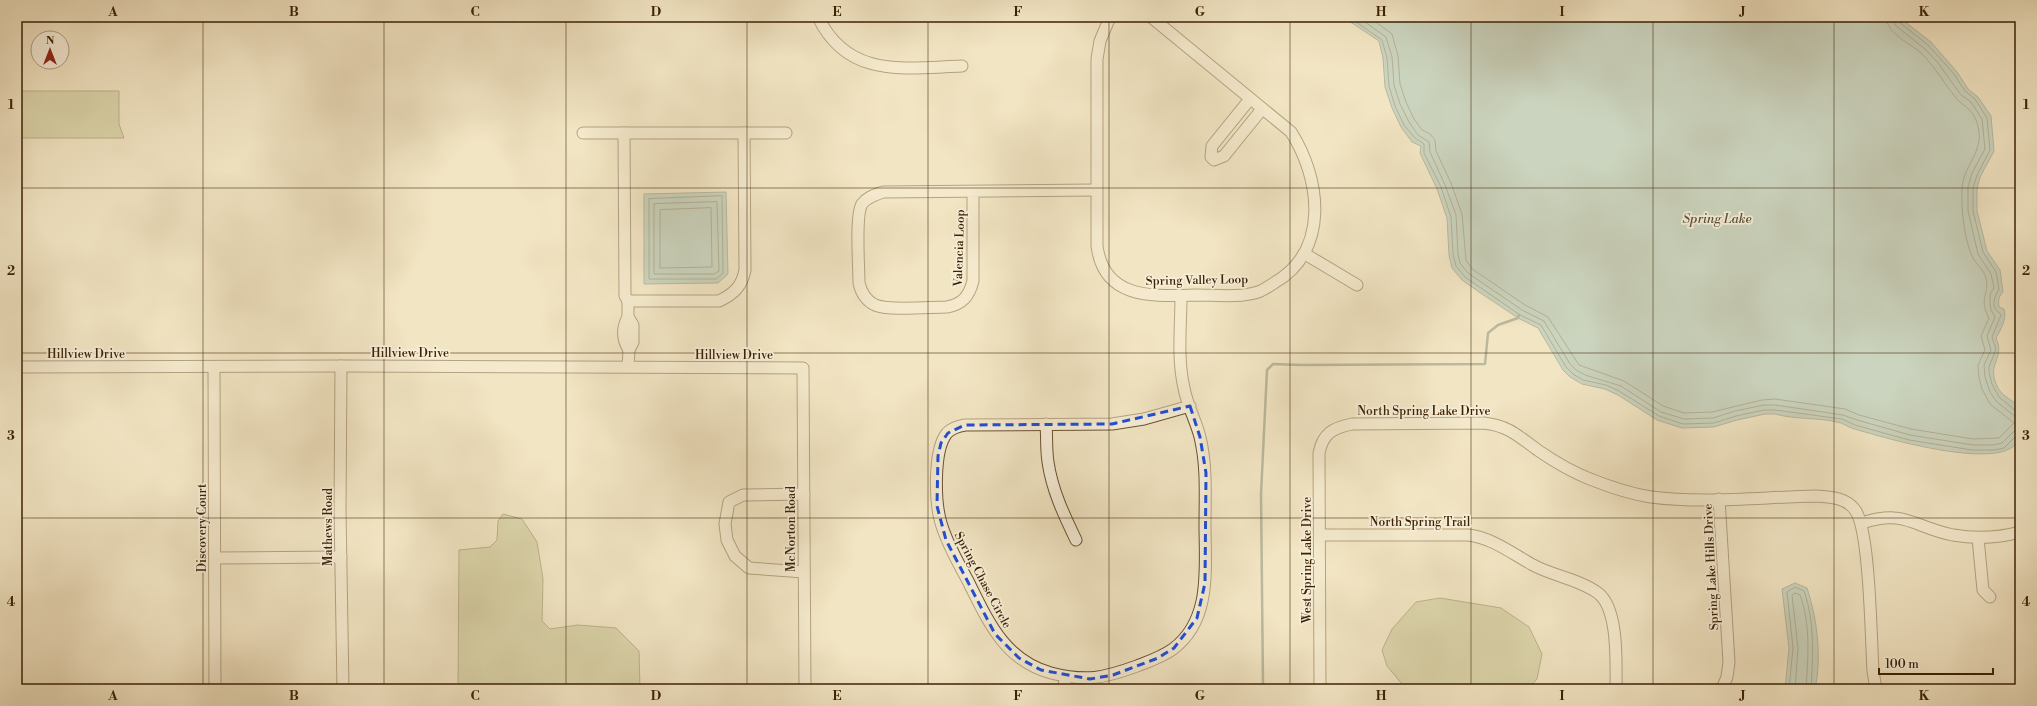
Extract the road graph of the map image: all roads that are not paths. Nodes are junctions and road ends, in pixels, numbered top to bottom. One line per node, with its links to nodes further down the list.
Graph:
1 (818, 17): 4 (street)
2 (1110, 17): 11 (street, Spring Valley Loop)
3 (1151, 17): 5 (street, Spring Valley Loop)
4 (962, 66)
5 (1250, 99): 6 (street, Spring Valley Loop); 6 (street)
6 (1262, 109): 13 (street, Spring Valley Loop)
7 (583, 133): 8 (street)
8 (624, 133): 9 (street); 16 (street)
9 (744, 133): 10 (street); 16 (street)
10 (786, 133)
11 (1096, 190): 12 (street, Valencia Loop); 15 (street, Spring Valley Loop)
12 (973, 192): 12 (street, Valencia Loop)
13 (1305, 254): 14 (street); 15 (street, Spring Valley Loop)
14 (1357, 284)
15 (1181, 296): 22 (street, Spring Chase Circle)
16 (628, 301): 20 (street)
17 (341, 366): 19 (street, Hillview Drive); 20 (street, Hillview Drive); 32 (street, Mathews Road)
18 (17, 367): 19 (street, Hillview Drive)
19 (214, 367): 33 (street, Discovery Court)
20 (628, 367): 21 (street, Hillview Drive)
21 (803, 368): 25 (street, McNorton Road)
22 (1190, 406): 23 (street, Spring Chase Circle); 36 (street, Spring Chase Circle)
23 (1046, 424): 31 (street); 36 (street, Spring Chase Circle)
24 (1328, 433): 26 (street, North Spring Lake Drive); 29 (street, West Spring Lake Drive)
25 (804, 494): 34 (street, McNorton Road); 34 (street)
26 (1719, 499): 27 (street, Spring Lake Hills Drive); 43 (street, Spring Lake Hills Drive)
27 (1862, 523): 30 (street); 44 (street, Spring Lake Hills Drive)
28 (2020, 532): 30 (street)
29 (1320, 535): 41 (street, West Spring Lake Drive); 42 (street, North Spring Trail)
30 (1978, 538): 35 (street)
31 (1076, 540)
32 (341, 556): 33 (street); 38 (street, Mathews Road)
33 (215, 558): 37 (street, Discovery Court)
34 (804, 572): 39 (street, McNorton Road)
35 (1990, 597)
36 (1066, 677): 40 (street)
37 (215, 689)
38 (343, 689)
39 (805, 689)
40 (1063, 689)
41 (1320, 689)
42 (1616, 689)
43 (1722, 689)
44 (1876, 689)

